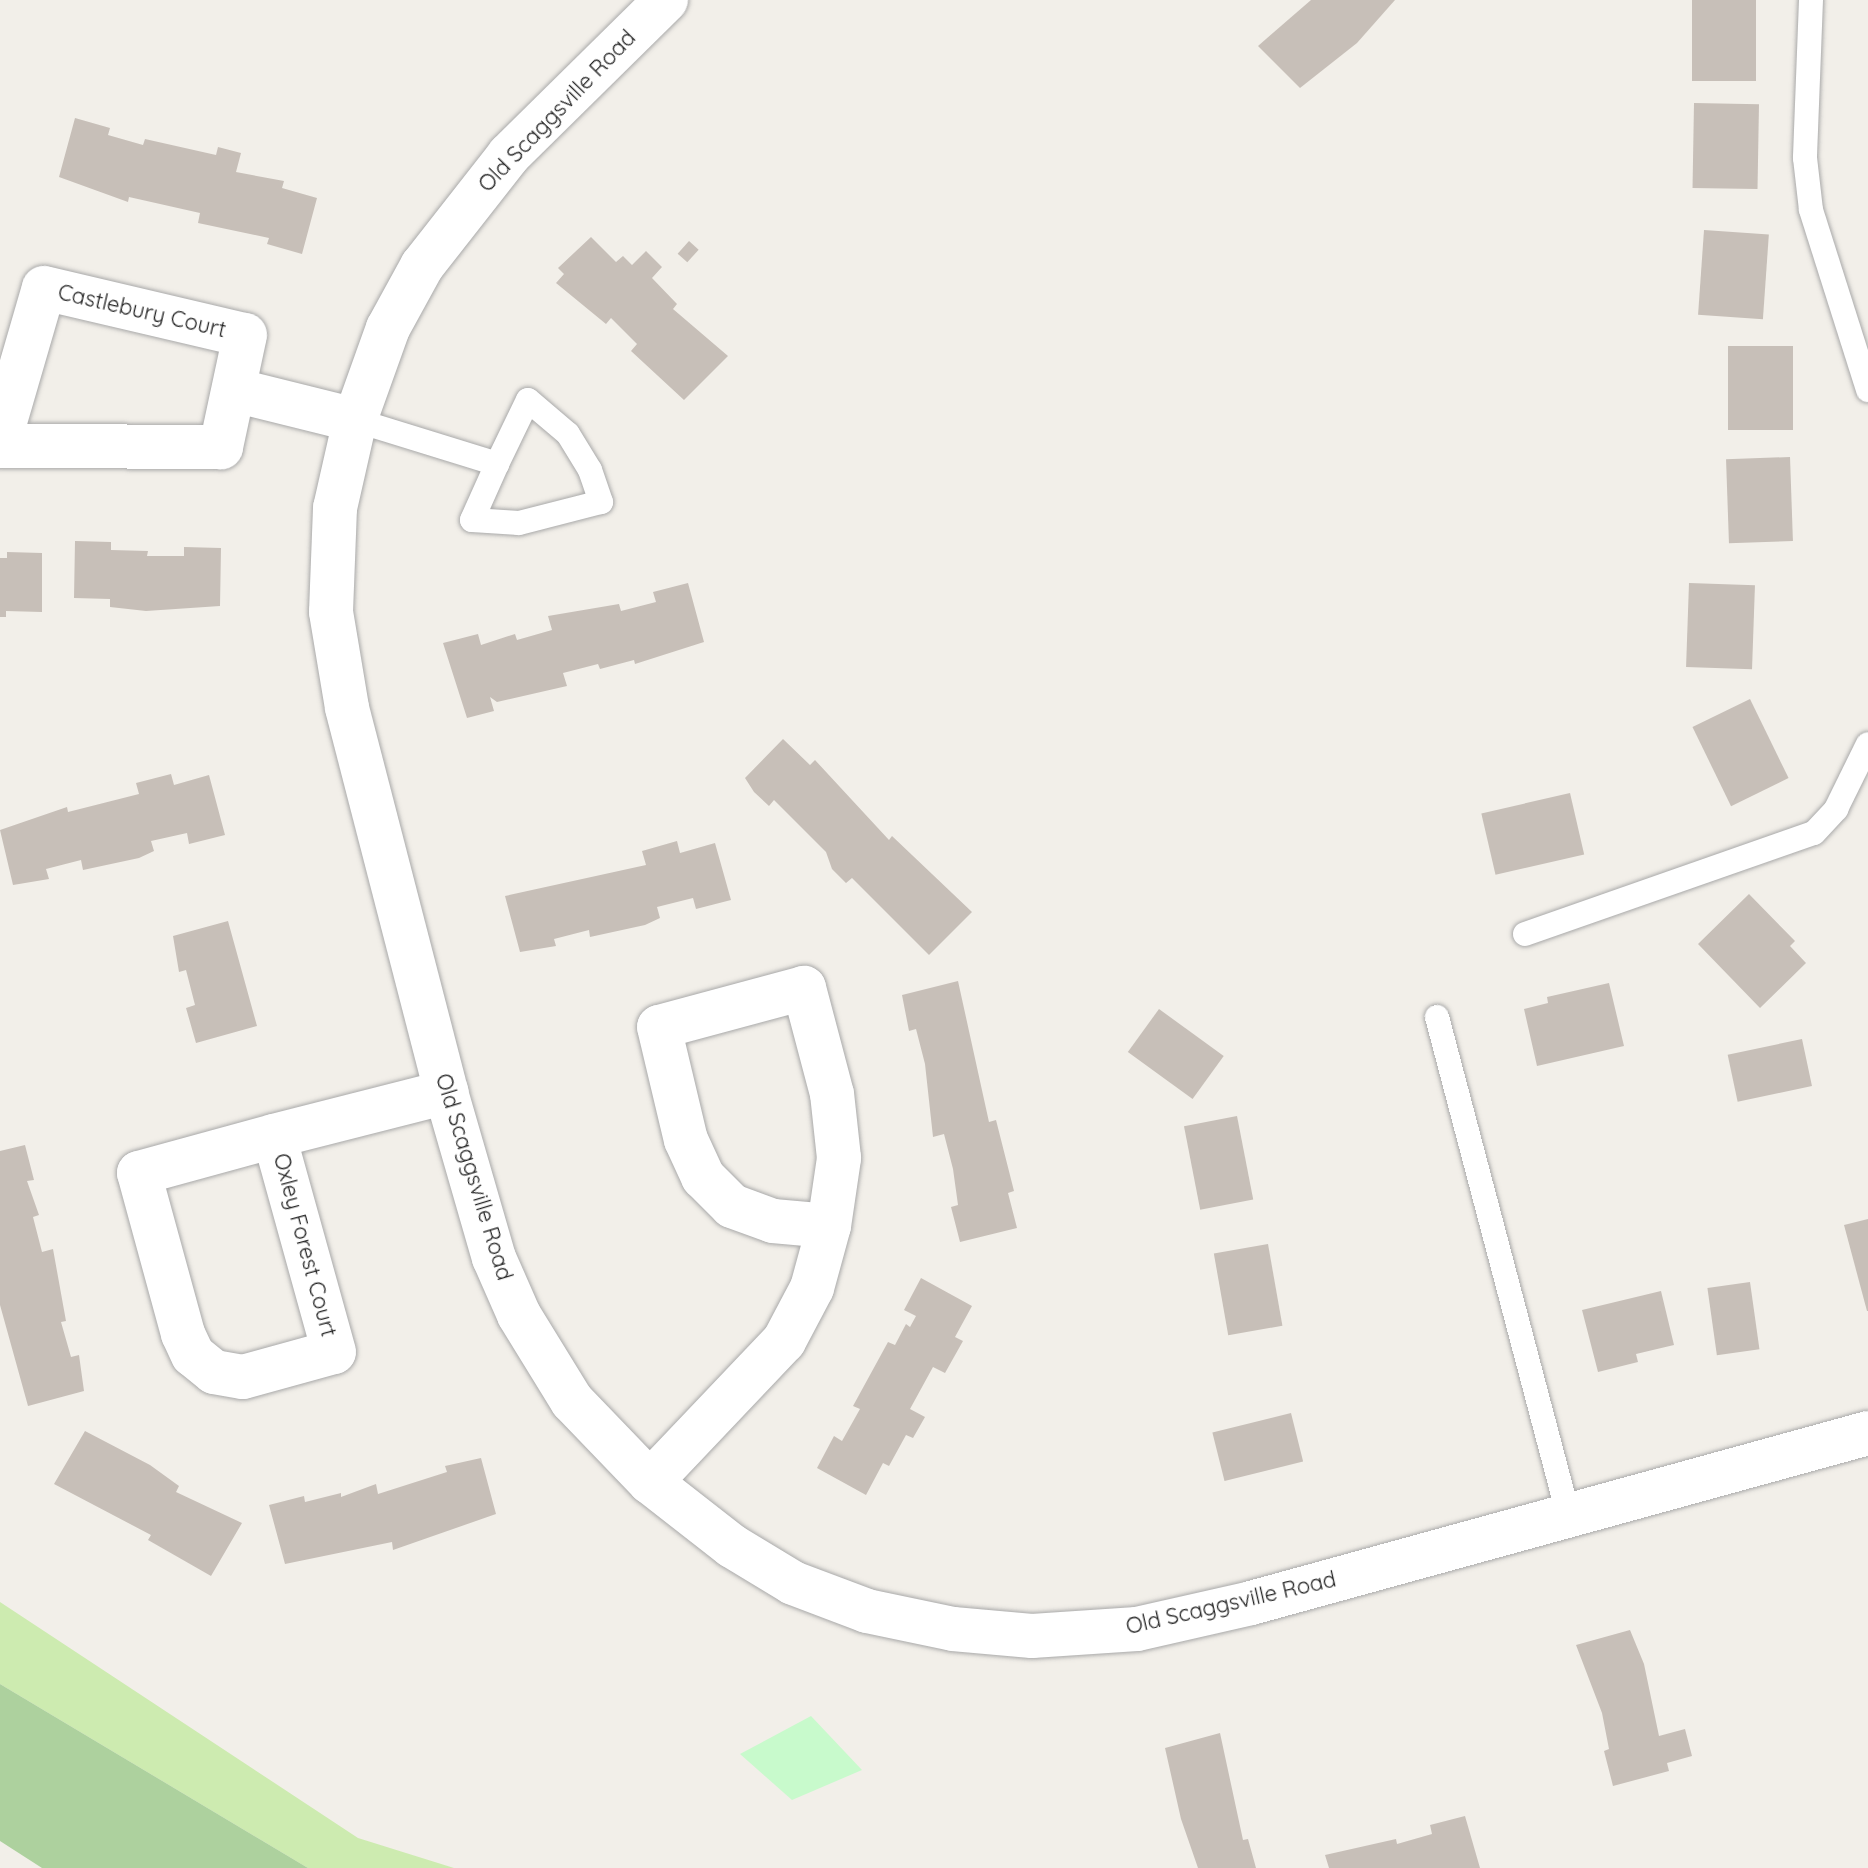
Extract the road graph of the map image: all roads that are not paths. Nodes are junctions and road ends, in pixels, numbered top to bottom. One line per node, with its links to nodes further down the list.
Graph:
1 (666, 0): 5 (street, Old Scaggsville Road)
2 (1811, 0): 4 (lane)
3 (234, 390): 5 (street); 6 (street, Castlebury Court); 7 (street, Castlebury Court)
4 (1868, 390)
5 (355, 420): 8 (lane); 12 (street, Old Scaggsville Road)
6 (0, 439)
7 (0, 446)
8 (497, 464): 8 (lane)
9 (1868, 744): 10 (lane)
10 (1525, 934)
11 (1437, 1017): 17 (lane)
12 (446, 1092): 13 (street, Oxley Forest Court); 16 (street, Old Scaggsville Road)
13 (274, 1136): 13 (street, Oxley Forest Court)
14 (829, 1226): 14 (street); 16 (street)
15 (1868, 1433): 17 (street, Old Scaggsville Road)
16 (650, 1482): 17 (street, Old Scaggsville Road)
17 (1568, 1514)

